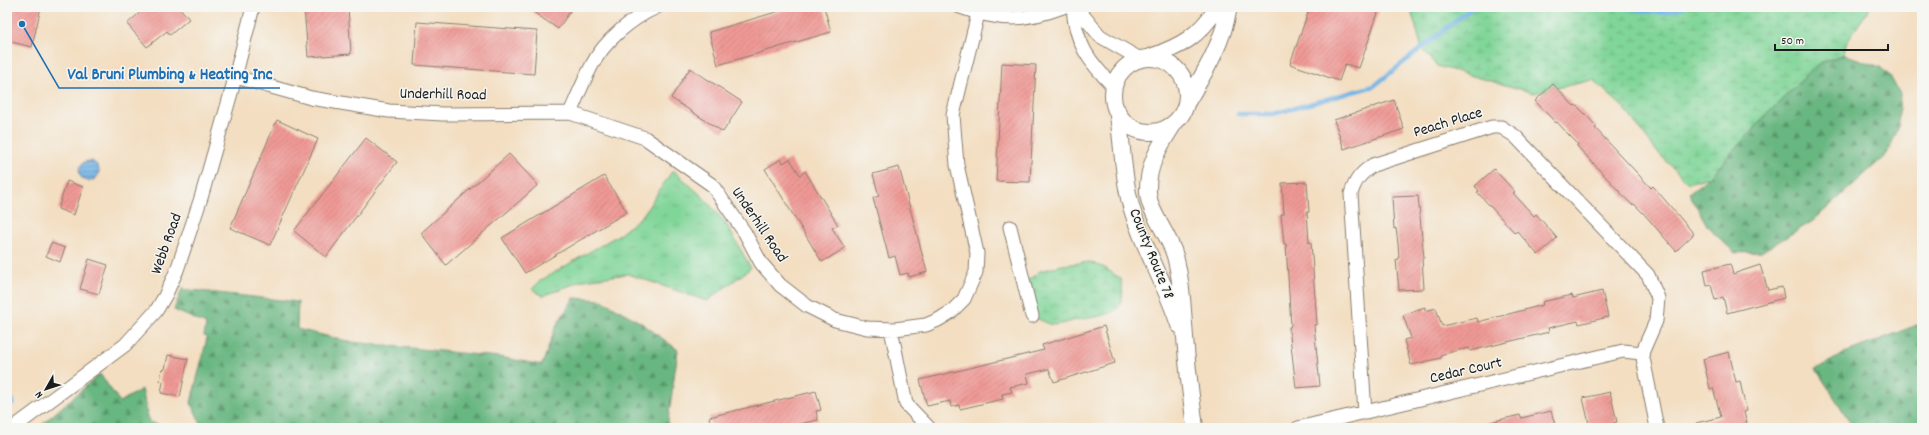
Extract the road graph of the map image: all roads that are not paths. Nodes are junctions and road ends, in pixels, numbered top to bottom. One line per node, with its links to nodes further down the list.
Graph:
1 (253, 7): 10 (street, Webb Road)
2 (657, 7): 14 (street)
3 (960, 7): 8 (street)
4 (1063, 7): 8 (street)
5 (1074, 7): 9 (street); 11 (street)
6 (1218, 7): 9 (street)
7 (1229, 7): 12 (street)
8 (978, 14): 18 (street, Underhill Road)
9 (1144, 58): 11 (street); 12 (street)
10 (236, 77): 14 (street, Underhill Road); 22 (street, Webb Road)
11 (1114, 87): 13 (street)
12 (1187, 102): 15 (street)
13 (1116, 110): 15 (street); 19 (street, County Route 78)
14 (570, 113): 18 (street, Underhill Road)
15 (1175, 122): 19 (street, County Route 78)
16 (1010, 227): 17 (street)
17 (1032, 316)
18 (891, 329): 23 (street)
19 (1186, 349): 24 (street, County Route 78)
20 (1642, 353): 21 (street, Cedar Court); 21 (street, Peach Place); 26 (street)
21 (1365, 413): 25 (street, Cedar Court)
22 (13, 428)
23 (929, 428)
24 (1195, 428)
25 (1298, 428)
26 (1656, 428)

